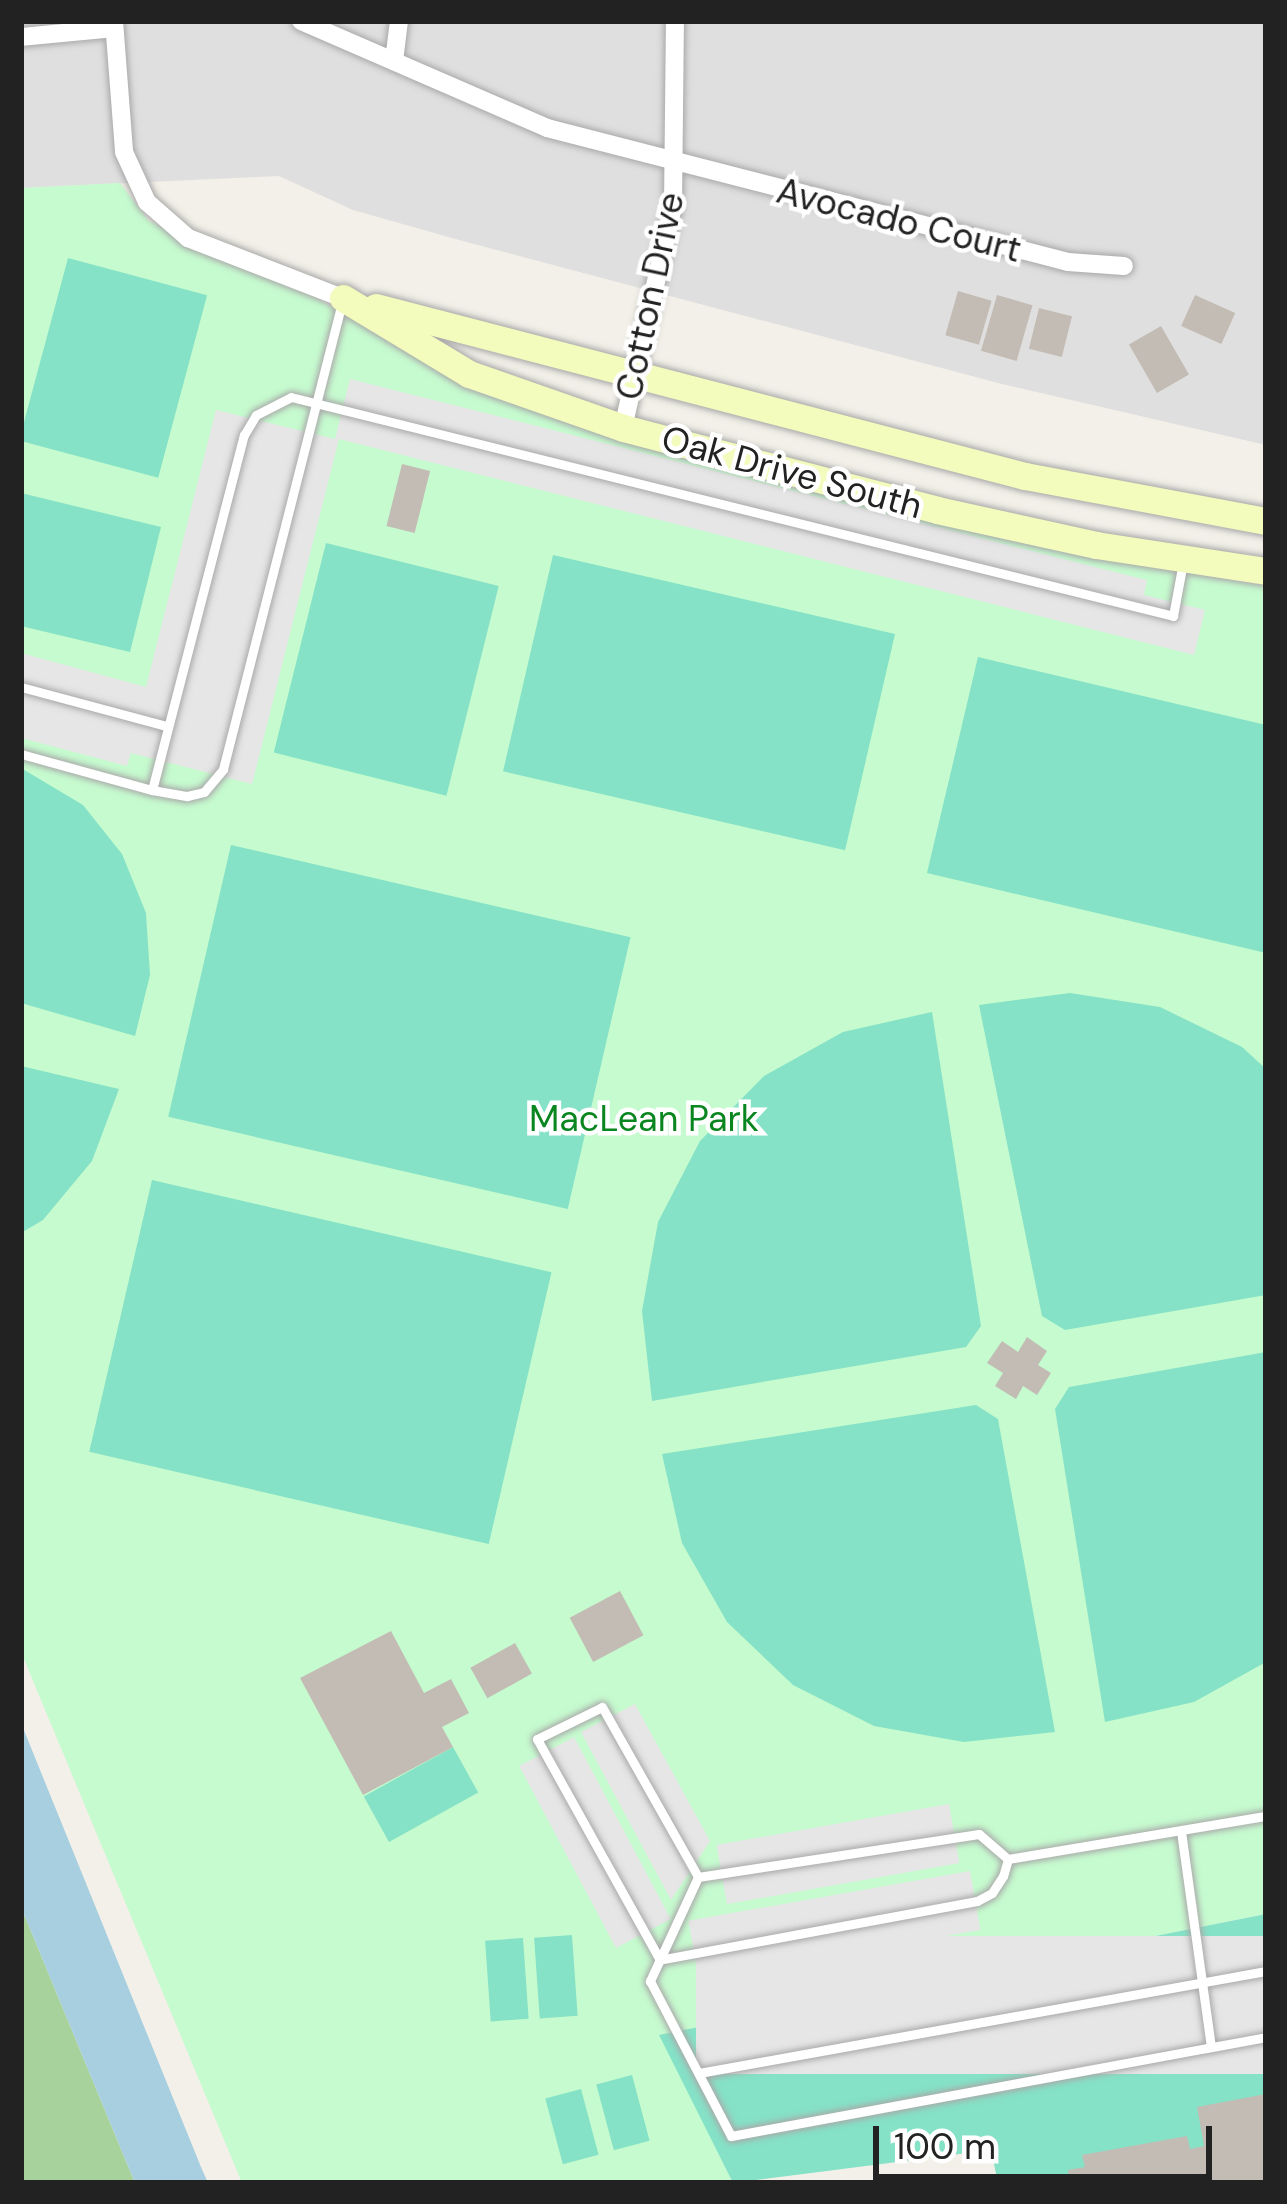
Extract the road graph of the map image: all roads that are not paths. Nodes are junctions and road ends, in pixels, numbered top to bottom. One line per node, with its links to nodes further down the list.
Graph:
1 (302, 21): 6 (street, Avocado Court)
2 (399, 21): 6 (street)
3 (675, 21): 7 (street, Cotton Drive)
4 (114, 24): 5 (street); 9 (street, Oak Drive South)
5 (21, 37)
6 (394, 62): 7 (street, Avocado Court)
7 (676, 163): 8 (street, Avocado Court); 10 (street, Cotton Drive)
8 (1124, 266)
9 (344, 298): 10 (street, Oak Drive South); 11 (lane); 12 (street, Oak Drive South)
10 (634, 377): 12 (street, Cotton Drive); 13 (street, Oak Drive South)
11 (314, 404): 14 (lane); 17 (lane); 19 (lane)
12 (623, 428): 14 (street, Oak Drive South)
13 (1266, 521)
14 (1184, 557): 15 (street, Oak Drive South)
15 (1266, 571)
16 (21, 687): 17 (lane)
17 (167, 726): 19 (lane)
18 (21, 754): 19 (lane)
19 (152, 790)
20 (1266, 1816): 21 (lane)
21 (1180, 1831): 22 (lane); 26 (lane)
22 (1008, 1859): 23 (lane); 24 (lane)
23 (698, 1877): 24 (lane); 24 (lane)
24 (660, 1960): 29 (lane)
25 (1266, 1971): 26 (lane)
26 (1202, 1982): 28 (lane); 29 (lane)
27 (1266, 2037): 28 (lane)
28 (1210, 2046): 29 (lane)
29 (699, 2073)

